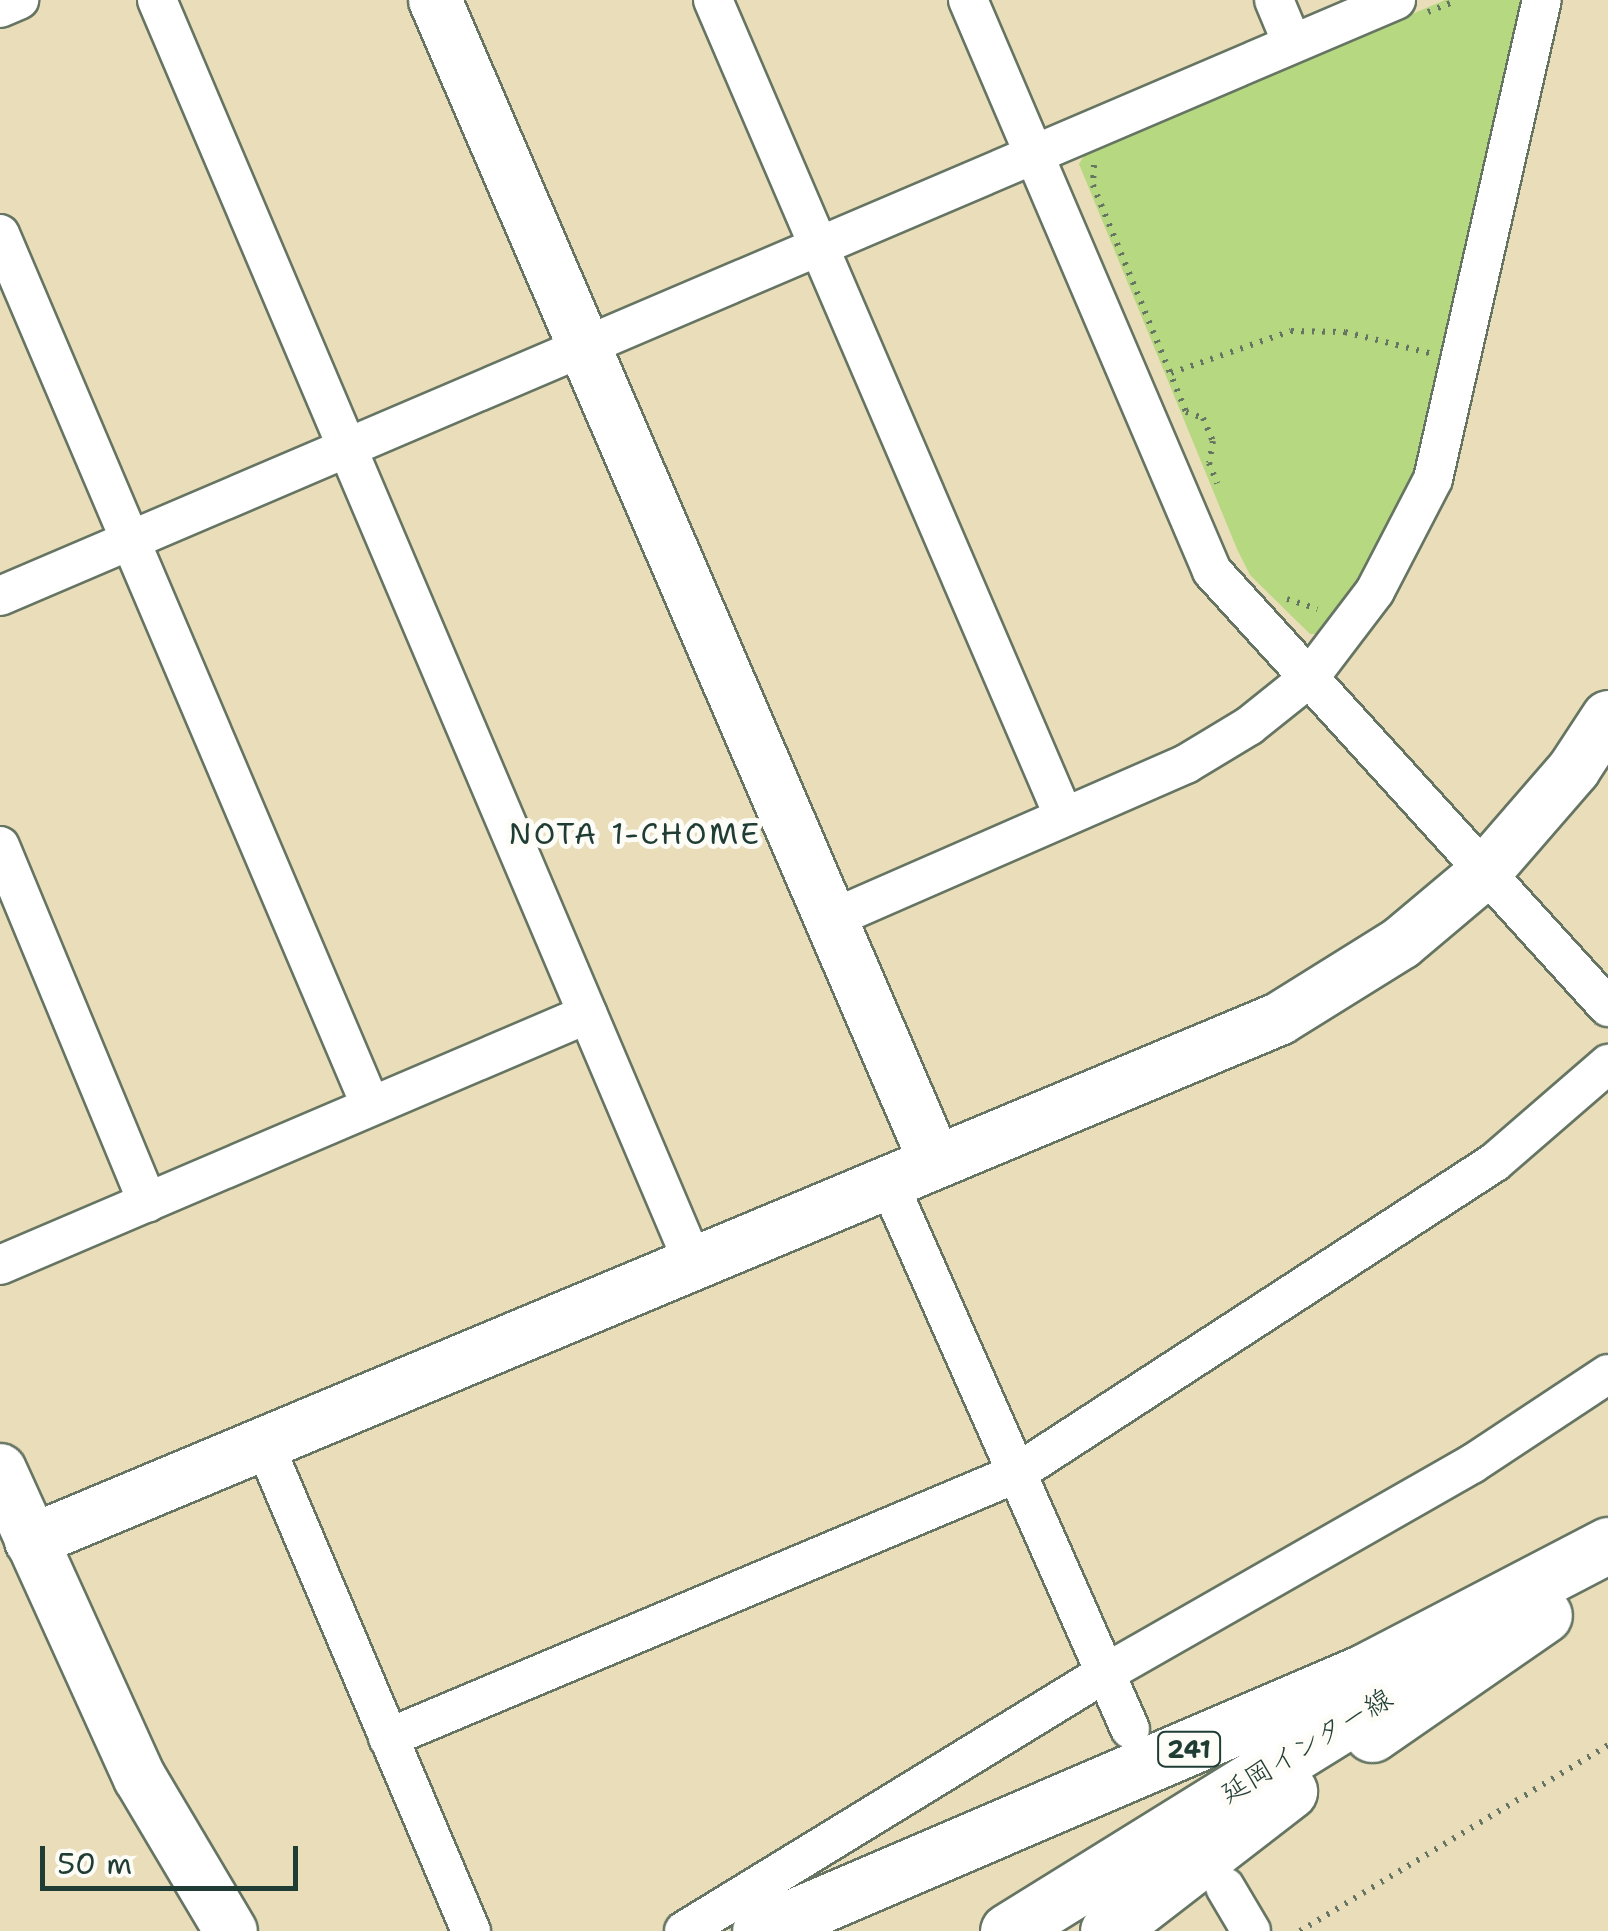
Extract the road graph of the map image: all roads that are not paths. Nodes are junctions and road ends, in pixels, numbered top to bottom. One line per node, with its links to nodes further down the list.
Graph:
1 (20, 0): 9 (street)
2 (157, 0): 15 (street)
3 (435, 0): 14 (street)
4 (713, 0): 13 (street)
5 (968, 0): 11 (street)
6 (1274, 0): 10 (street)
7 (1396, 0): 10 (street)
8 (1542, 0): 18 (street)
9 (0, 8)
10 (1292, 43): 11 (street)
11 (1034, 154): 13 (street); 18 (street)
12 (0, 234): 16 (street)
13 (819, 245): 14 (street); 20 (street)
14 (582, 347): 15 (street); 23 (street)
15 (346, 450): 16 (street); 25 (street)
16 (130, 541): 17 (street); 27 (street)
17 (0, 596)
18 (1308, 678): 20 (street); 22 (street)
19 (1608, 716): 22 (street)
20 (1064, 817): 23 (street)
21 (0, 846): 30 (street)
22 (1484, 874): 24 (street); 28 (street)
23 (836, 918): 28 (street)
24 (1608, 1007)
25 (588, 1014): 27 (street); 31 (street)
26 (1608, 1064): 36 (street)
27 (370, 1104): 30 (street)
28 (936, 1161): 29 (street)
29 (888, 1182): 31 (street); 36 (street)
30 (148, 1202): 32 (street)
31 (692, 1262): 34 (street)
32 (0, 1265)
33 (1608, 1374): 40 (street)
34 (265, 1446): 37 (street); 42 (street)
35 (0, 1470): 37 (street)
36 (1015, 1474): 40 (street); 42 (street)
37 (31, 1541): 44 (street)
38 (1608, 1546): 47 (highway, 241)
39 (1608, 1568): 48 (highway, 延岡インター線 / 241); 49 (highway, 241)
40 (1102, 1675): 41 (street); 46 (street)
41 (1130, 1729)
42 (388, 1738): 45 (street)
43 (1225, 1887): 50 (street)
44 (231, 1931)
45 (471, 1931)
46 (684, 1931)
47 (760, 1931)
48 (1008, 1931)
49 (1108, 1931)
50 (1251, 1931)

